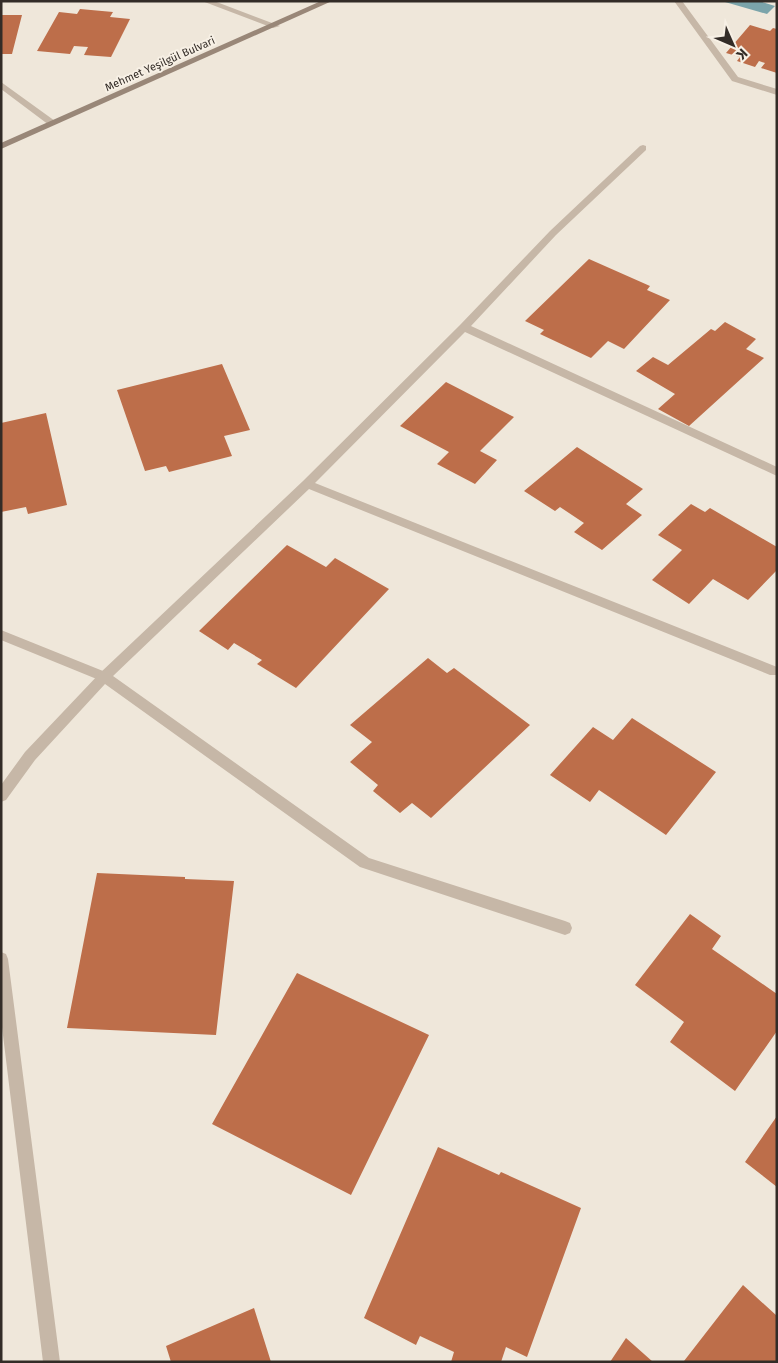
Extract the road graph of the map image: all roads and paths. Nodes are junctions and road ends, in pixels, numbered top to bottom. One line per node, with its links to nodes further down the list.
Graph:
1 (206, 1): 4 (street)
2 (328, 1): 4 (main road, Mehmet Yeşilgül Bulvari)
3 (678, 1): 6 (street)
4 (276, 26): 7 (main road, Mehmet Yeşilgül Bulvari)
5 (1, 86): 7 (street)
6 (777, 92)
7 (52, 123): 8 (main road, Mehmet Yeşilgül Bulvari)
8 (1, 146)
9 (643, 148): 10 (street)
10 (464, 327): 11 (street); 12 (street)
11 (777, 472)
12 (307, 484): 14 (street); 15 (street)
13 (1, 635): 15 (street)
14 (774, 671)
15 (104, 677): 16 (street); 17 (street)
16 (1, 796)
17 (565, 928)
18 (1, 960): 19 (street)
19 (52, 1362)

